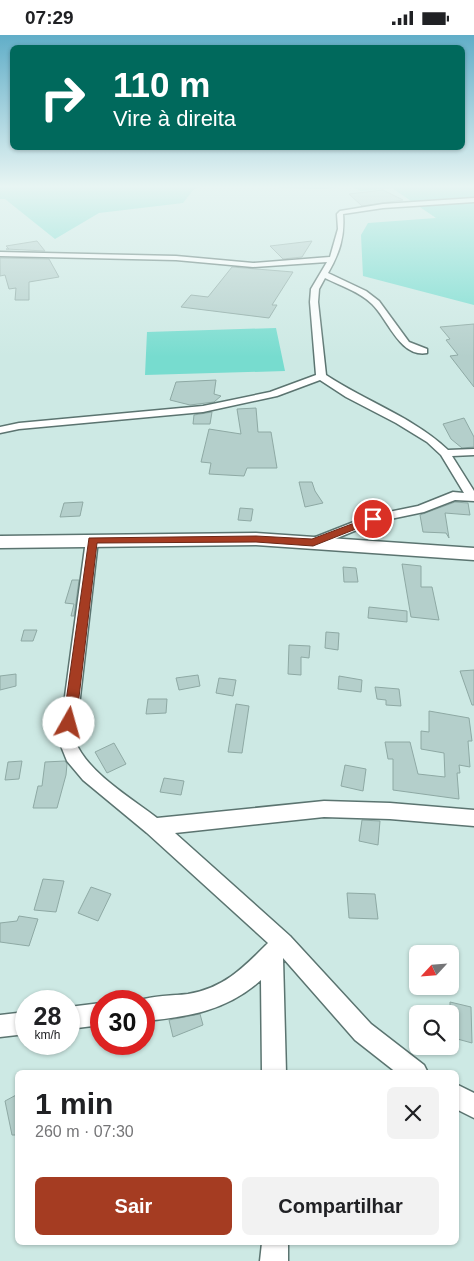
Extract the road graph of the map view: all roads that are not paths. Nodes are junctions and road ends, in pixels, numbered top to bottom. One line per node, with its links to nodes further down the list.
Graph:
1 (338, 243): 3 (street)
2 (0, 254): 3 (street)
3 (332, 259): 4 (street)
4 (323, 274): 5 (street); 6 (street)
5 (424, 351)
6 (321, 376): 8 (street); 10 (street)
7 (0, 419): 8 (street)
8 (19, 426): 9 (street)
9 (0, 430)
10 (445, 453): 11 (street); 12 (street)
11 (474, 453)
12 (461, 481): 13 (street); 14 (street)
13 (453, 495): 14 (street); 17 (street)
14 (473, 497)
15 (92, 540): 16 (street); 17 (street); 20 (street)
16 (0, 542)
17 (313, 543): 18 (street)
18 (474, 554)
19 (474, 818): 20 (street)
20 (154, 827): 21 (street)
21 (277, 949): 22 (street); 25 (street); 26 (street)
22 (155, 1009)
23 (15, 1024): 24 (street)
24 (0, 1026)
25 (274, 1070)
26 (412, 1070)
27 (459, 1098): 28 (street)
28 (474, 1106)
29 (275, 1245): 30 (street)
30 (274, 1261)

